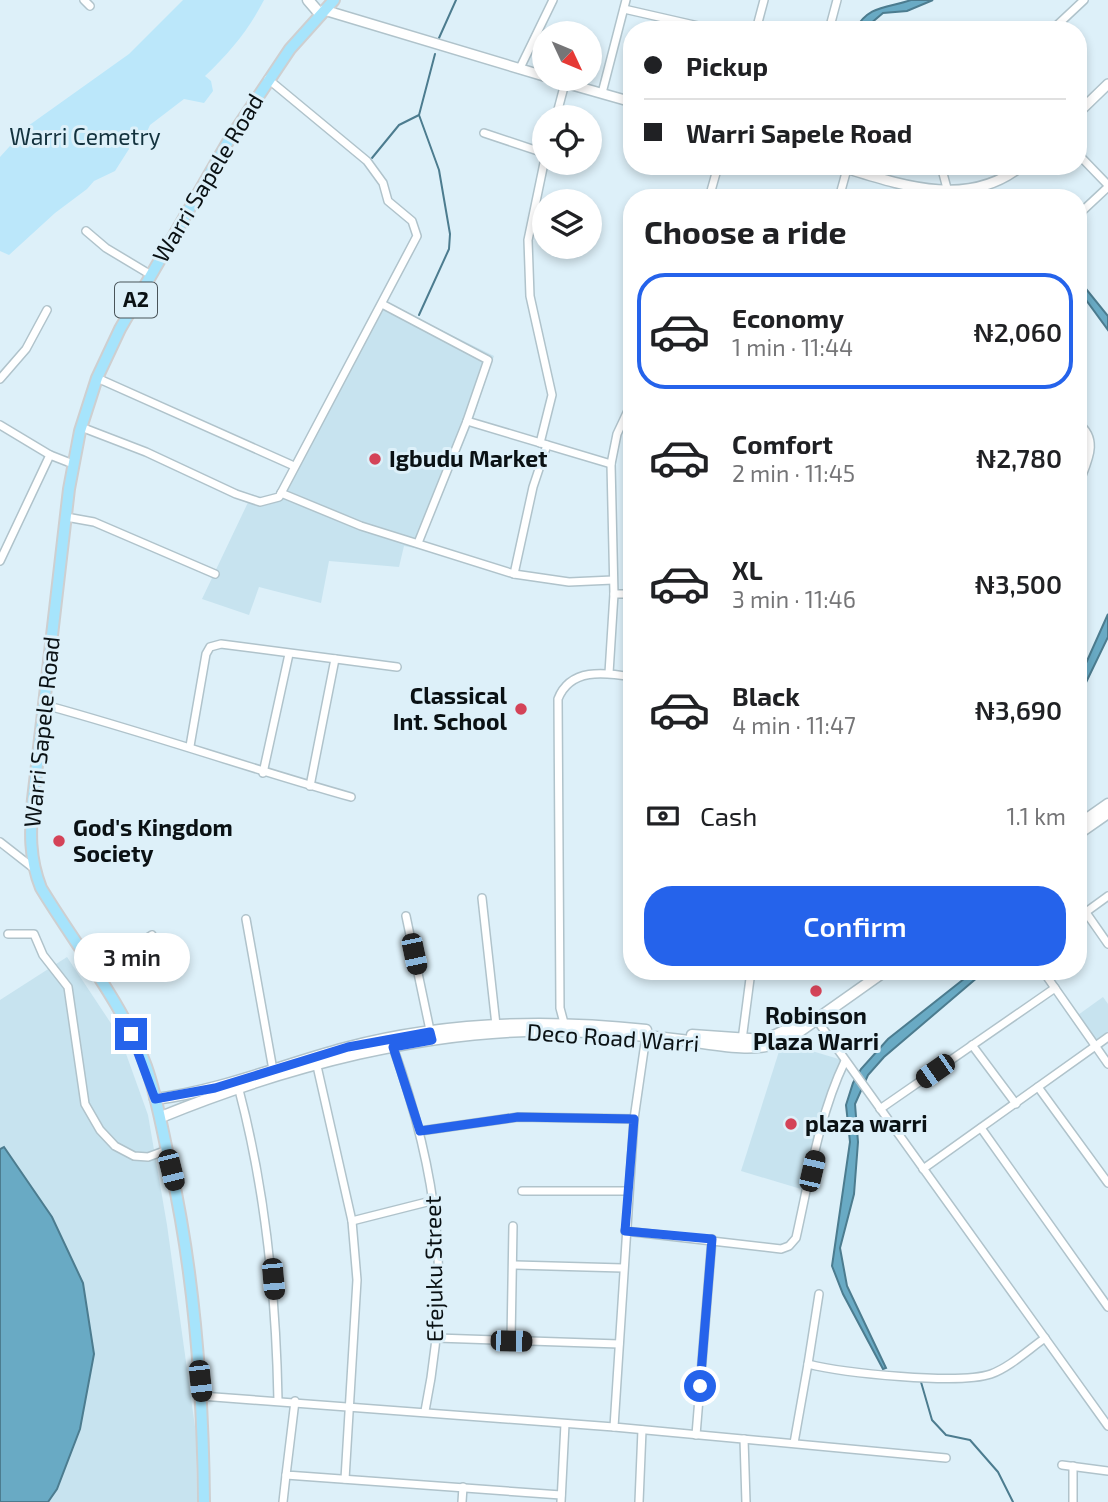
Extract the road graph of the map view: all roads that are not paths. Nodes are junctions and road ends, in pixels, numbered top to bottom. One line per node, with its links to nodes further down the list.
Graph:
1 (307, 0): 7 (main road)
2 (553, 0): 12 (street)
3 (764, 0): 9 (street)
4 (837, 0): 10 (street)
5 (1084, 0): 11 (street)
6 (625, 4): 8 (street); 17 (street)
7 (325, 6): 12 (street); 14 (highway, Warri Sapele Road / A2)
8 (684, 21)
9 (758, 21)
10 (831, 21)
11 (1062, 21)
12 (520, 68): 13 (street)
13 (532, 72)
14 (268, 79): 31 (highway, Warri Sapele Road / A2); 32 (street)
15 (1108, 84): 19 (street)
16 (595, 91): 17 (street)
17 (602, 93): 18 (street)
18 (623, 99)
19 (1087, 104)
20 (484, 133): 21 (street)
21 (532, 149)
22 (1087, 164): 26 (street)
23 (542, 175): 41 (street)
24 (871, 175): 27 (street)
25 (1004, 175): 28 (street)
26 (1108, 186): 29 (street)
27 (932, 189)
28 (966, 189)
29 (1087, 206)
30 (86, 231): 31 (street)
31 (151, 275): 35 (highway, Warri Sapele Road / A2)
32 (382, 304): 36 (street); 46 (street)
33 (47, 310): 34 (street)
34 (0, 379)
35 (97, 379): 39 (highway, Warri Sapele Road / A2); 46 (street)
36 (467, 421): 41 (street); 49 (street)
37 (623, 421): 45 (street)
38 (0, 425): 42 (street)
39 (81, 427): 44 (highway, Warri Sapele Road / A2); 47 (street)
40 (1087, 431): 43 (street)
41 (544, 444): 45 (street); 52 (street)
42 (50, 455): 44 (street); 50 (street)
43 (1087, 460)
44 (73, 464): 48 (highway, Warri Sapele Road / A2)
45 (611, 464): 53 (street)
46 (294, 466): 47 (street)
47 (281, 493): 49 (street)
48 (66, 517): 51 (street); 61 (highway, Warri Sapele Road / A2)
49 (418, 543): 52 (street)
50 (0, 561)
51 (215, 574)
52 (514, 574): 53 (street)
53 (613, 580): 54 (street)
54 (614, 594): 55 (street); 59 (street)
55 (623, 594)
56 (289, 654): 57 (street); 62 (street); 63 (street)
57 (335, 659): 58 (street); 64 (street)
58 (397, 667)
59 (609, 673): 60 (street); 88 (street)
60 (623, 675)
61 (45, 705): 62 (street); 71 (highway, Warri Sapele Road / A2)
62 (190, 746): 63 (street)
63 (263, 773): 64 (street)
64 (310, 786): 65 (street)
65 (351, 797)
66 (1108, 804): 68 (main road)
67 (1108, 813): 69 (main road)
68 (1087, 819)
69 (1087, 828)
70 (0, 842): 71 (street)
71 (32, 867): 81 (highway, Warri Sapele Road / A2)
72 (1108, 896): 74 (street)
73 (482, 898): 89 (street)
74 (1087, 911)
75 (1087, 913): 80 (street)
76 (406, 916): 90 (street)
77 (246, 919): 100 (street)
78 (8, 934): 110 (street)
79 (152, 934): 81 (street)
80 (1108, 944)
81 (94, 972): 103 (highway, Warri Sapele Road / A2)
82 (750, 980): 93 (street)
83 (860, 980): 93 (main road, Deco Road Warri)
84 (872, 980): 87 (main road, Deco Road Warri)
85 (1049, 980): 86 (street)
86 (1055, 988): 94 (street); 95 (street)
87 (816, 1019): 91 (main road, Deco Road Warri); 97 (street)
88 (564, 1023): 89 (main road, Deco Road Warri); 93 (main road, Deco Road Warri)
89 (496, 1025): 90 (main road, Deco Road Warri)
90 (431, 1036): 91 (main road, Deco Road Warri); 96 (main road, Deco Road Warri); 100 (main road, Deco Road Warri)
91 (646, 1036): 107 (street)
92 (1108, 1037): 95 (street)
93 (741, 1041)
94 (972, 1045): 104 (street); 105 (street)
95 (1096, 1046): 98 (street); 101 (street)
96 (393, 1047): 99 (main road, Deco Road Warri); 109 (street, Efejuku Street)
97 (845, 1061): 105 (street); 119 (street)
98 (1108, 1064)
99 (317, 1066): 102 (main road, Deco Road Warri); 116 (street)
100 (273, 1070): 103 (main road, Deco Road Warri)
101 (1038, 1087): 104 (street); 112 (street)
102 (239, 1090): 106 (main road, Deco Road Warri); 130 (street)
103 (155, 1099): 106 (highway, Warri Sapele Road / A2)
104 (1016, 1104): 108 (street)
105 (880, 1109): 111 (street)
106 (161, 1117): 110 (highway, Warri Sapele Road / A2)
107 (634, 1119): 109 (street); 114 (street)
108 (981, 1128): 111 (street); 123 (street)
109 (420, 1131): 115 (street, Efejuku Street)
110 (167, 1150): 129 (highway, Warri Sapele Road / A2)
111 (923, 1169): 125 (street)
112 (1108, 1183)
113 (522, 1191): 114 (street)
114 (629, 1191): 118 (street)
115 (435, 1200): 116 (street); 124 (street, Efejuku Street)
116 (352, 1221): 132 (street)
117 (513, 1226): 120 (street)
118 (625, 1231): 119 (street); 121 (street)
119 (712, 1239): 138 (street)
120 (515, 1265): 121 (street); 126 (street)
121 (623, 1268): 127 (street)
122 (818, 1294): 128 (street)
123 (1108, 1307)
124 (437, 1338): 126 (street); 133 (street, Efejuku Street)
125 (1045, 1338): 128 (street); 135 (street)
126 (511, 1341): 127 (street)
127 (618, 1344): 136 (street)
128 (808, 1364): 140 (street)
129 (201, 1396): 130 (street); 149 (highway, Warri Sapele Road / A2)
130 (278, 1400): 131 (street)
131 (295, 1401): 132 (street); 145 (street)
132 (349, 1405): 133 (street); 146 (street)
133 (425, 1411): 134 (street)
134 (565, 1424): 136 (street); 148 (street)
135 (1108, 1426)
136 (614, 1427): 137 (street)
137 (642, 1430): 138 (street); 152 (street)
138 (696, 1435): 139 (street)
139 (744, 1439): 140 (street); 153 (street)
140 (794, 1443): 141 (street)
141 (946, 1458)
142 (1062, 1465): 143 (street)
143 (1073, 1466): 144 (street); 154 (street)
144 (1108, 1471)
145 (286, 1475): 146 (street); 150 (street)
146 (345, 1479): 147 (street)
147 (463, 1487): 148 (street); 151 (street)
148 (561, 1498)
149 (204, 1502)
150 (283, 1502)
151 (462, 1502)
152 (639, 1502)
153 (746, 1502)
154 (1073, 1502)

